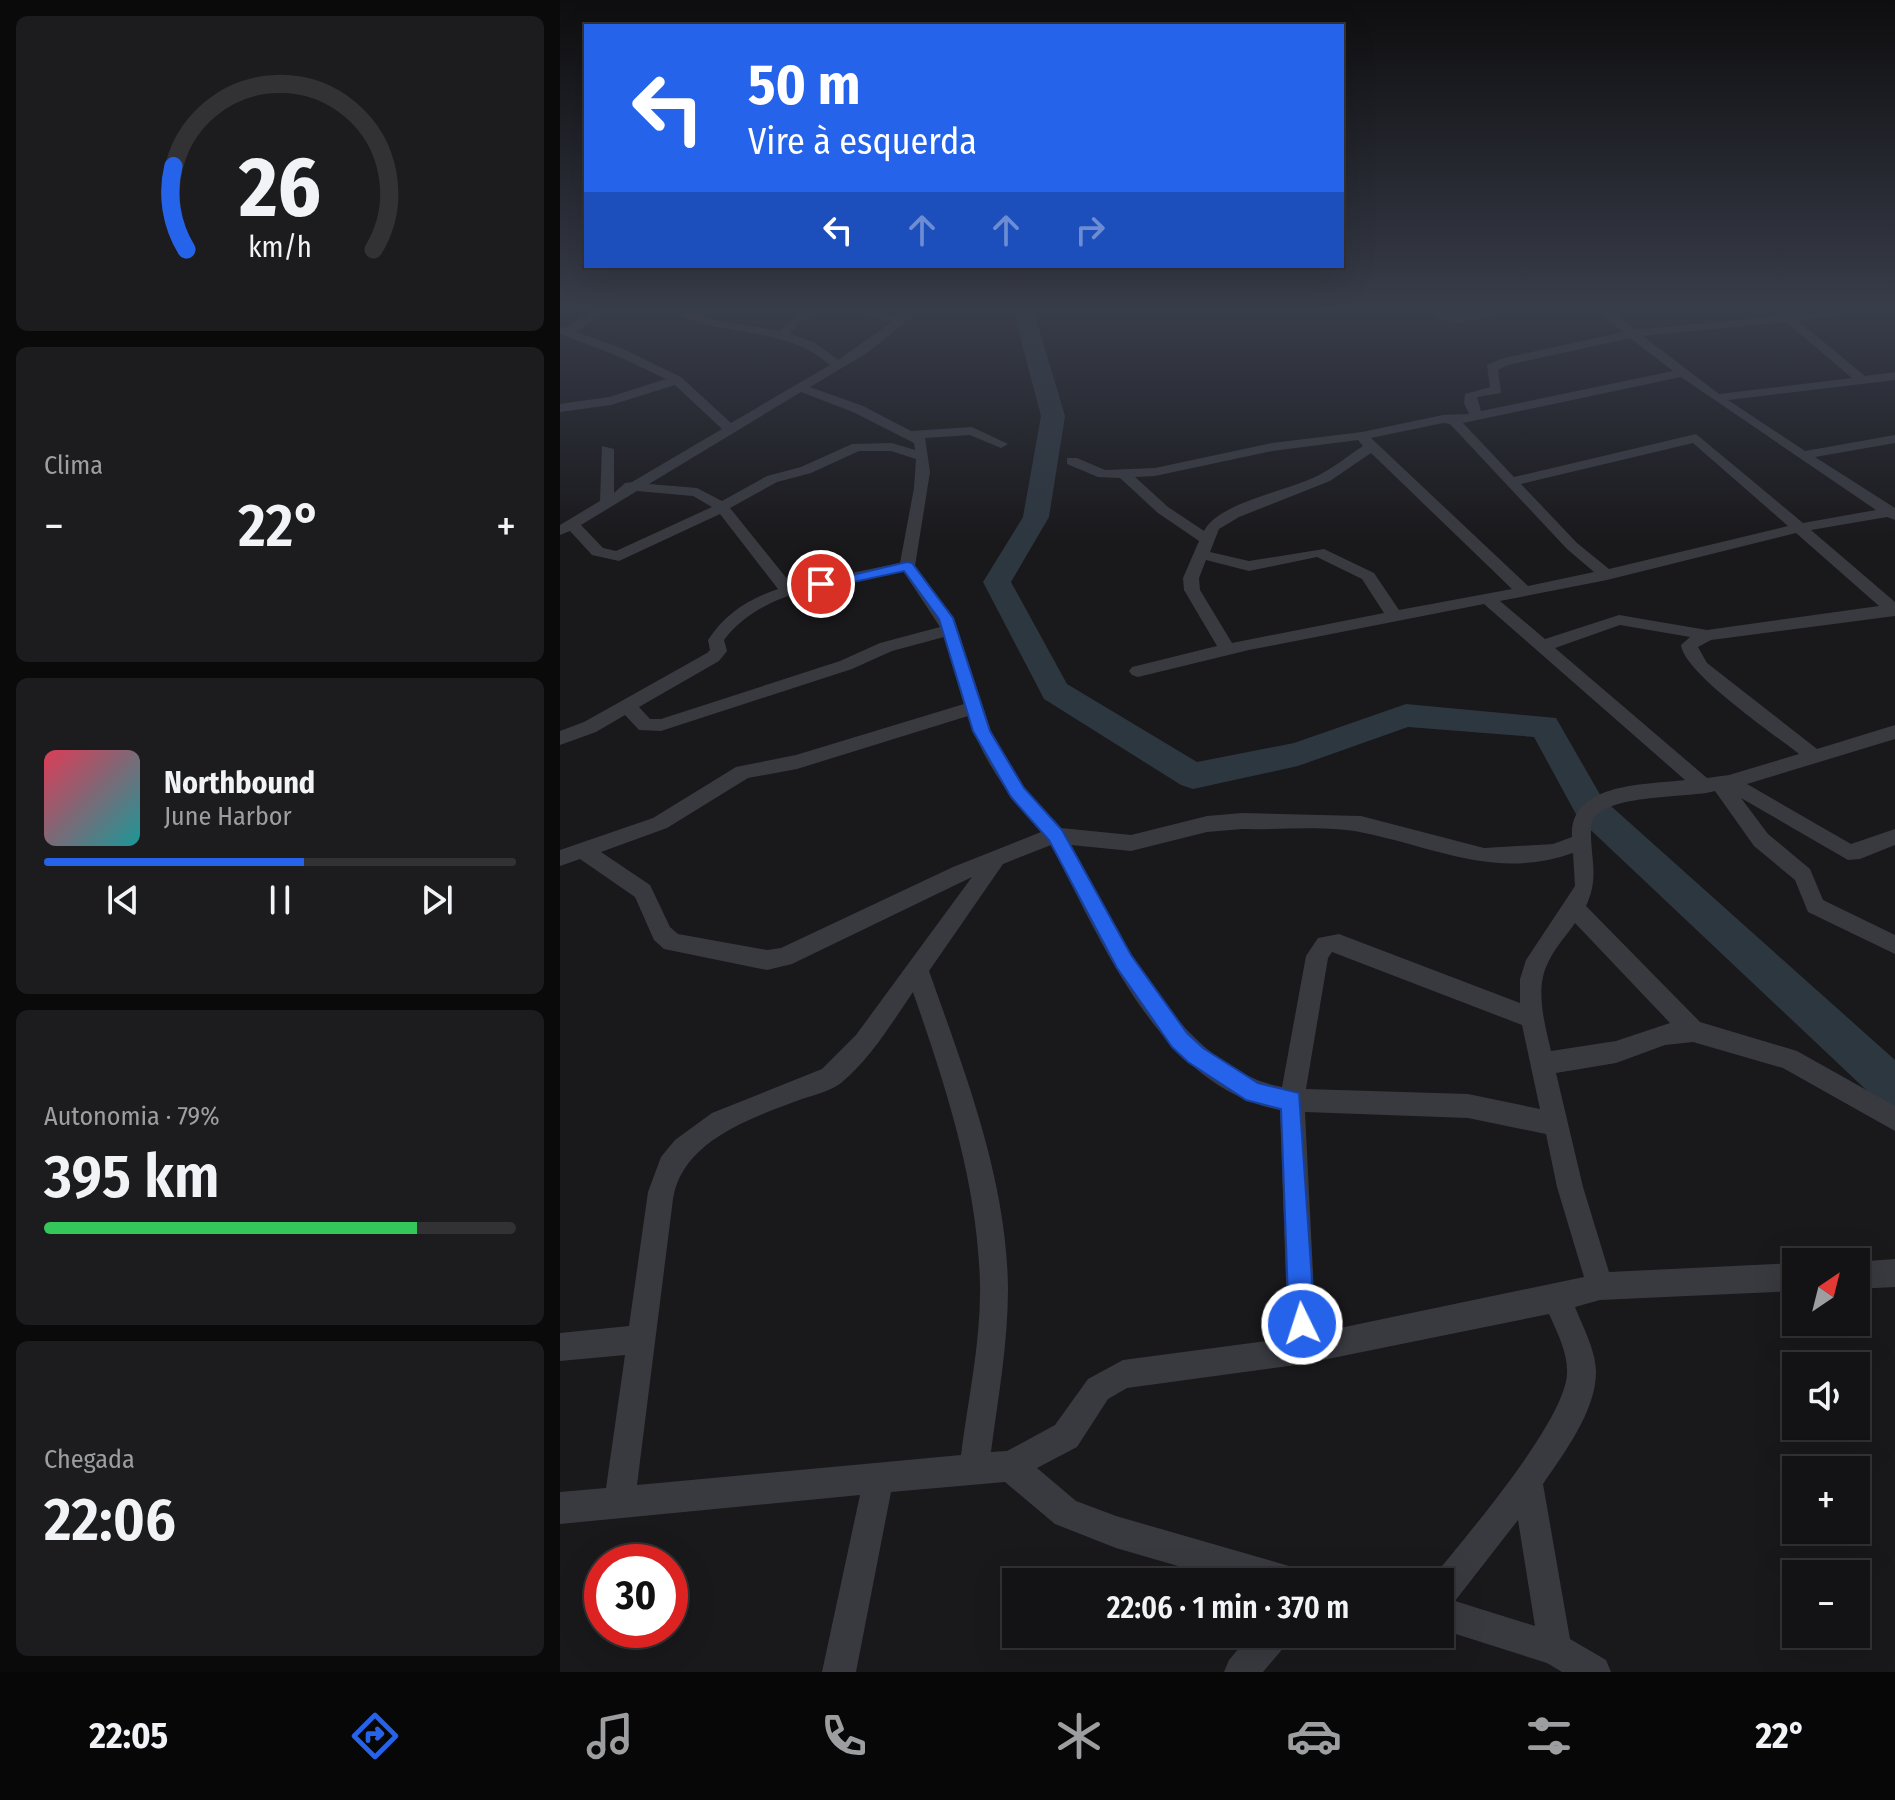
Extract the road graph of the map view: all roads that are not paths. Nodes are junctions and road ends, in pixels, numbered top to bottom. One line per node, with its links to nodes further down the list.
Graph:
1 (655, 387): 9 (street)
2 (685, 387): 12 (street)
3 (798, 387): 12 (street); 13 (street)
4 (1497, 387): 10 (street)
5 (1615, 387): 10 (street)
6 (1701, 387): 8 (street)
7 (1800, 387): 8 (street)
8 (1716, 398): 18 (street)
9 (560, 408)
10 (1477, 416): 11 (street)
11 (1454, 421): 15 (street); 22 (street)
12 (728, 427): 23 (street)
13 (912, 435): 16 (street); 19 (street)
14 (1895, 439): 18 (street)
15 (1366, 442): 21 (street); 29 (street); 33 (street)
16 (1001, 444)
17 (607, 449): 24 (street)
18 (1805, 455): 26 (street)
19 (923, 457): 25 (street); 30 (street)
20 (1072, 461): 21 (street)
21 (1125, 475): 29 (street)
22 (1510, 482): 28 (street); 31 (street)
23 (630, 486): 24 (street); 25 (street)
24 (607, 500): 27 (street)
25 (718, 507): 27 (street); 32 (street)
26 (1893, 514): 28 (street)
27 (566, 527)
28 (1803, 528): 31 (street); 35 (street)
29 (1204, 547): 36 (street); 40 (street)
30 (907, 566): 32 (street); 37 (street)
31 (1607, 575): 33 (street)
32 (789, 591): 42 (street)
33 (1525, 592): 34 (street)
34 (1489, 600): 36 (street); 39 (street)
35 (1894, 610): 38 (street)
36 (1395, 617): 40 (street)
37 (948, 630): 42 (street); 43 (street)
38 (1707, 635): 39 (street); 46 (street)
39 (1542, 646): 47 (street)
40 (1227, 648): 41 (street)
41 (1138, 671)
42 (627, 706): 45 (street)
43 (973, 708): 50 (street); 53 (street)
44 (1895, 732): 46 (street)
45 (560, 738)
46 (1814, 756): 47 (street)
47 (1718, 785): 48 (street); 49 (street); 52 (street)
48 (1756, 798): 49 (street); 51 (street)
49 (1754, 831): 57 (street)
50 (1056, 835): 52 (street); 55 (street); 62 (street)
51 (1895, 837)
52 (1582, 842): 56 (street)
53 (584, 851): 54 (street); 55 (street)
54 (560, 858)
55 (997, 858): 58 (street)
56 (1574, 908): 59 (street); 60 (street)
57 (1895, 945)
58 (917, 970): 70 (street); 74 (street)
59 (1532, 1018): 61 (street); 62 (street)
60 (1693, 1031): 61 (street); 63 (street)
61 (1542, 1064): 64 (street)
62 (1292, 1100): 64 (street); 72 (street)
63 (1895, 1119)
64 (1554, 1124): 68 (street)
65 (1895, 1273): 66 (street)
66 (1870, 1274)
67 (1782, 1278): 68 (street)
68 (1600, 1286): 69 (street)
69 (1557, 1299): 72 (street); 76 (street)
70 (641, 1339): 71 (street); 77 (street)
71 (560, 1347)
72 (1303, 1350): 73 (street)
73 (1010, 1466): 74 (street); 79 (street)
74 (974, 1469): 75 (street)
75 (879, 1476): 77 (street); 84 (street)
76 (1527, 1482): 80 (street); 83 (street)
77 (620, 1501): 78 (street)
78 (560, 1508)
79 (1241, 1568)
80 (1454, 1576)
81 (1454, 1617): 83 (street)
82 (1261, 1648): 85 (street)
83 (1555, 1649): 86 (street)
84 (839, 1672)
85 (1241, 1672)
86 (1594, 1672)

